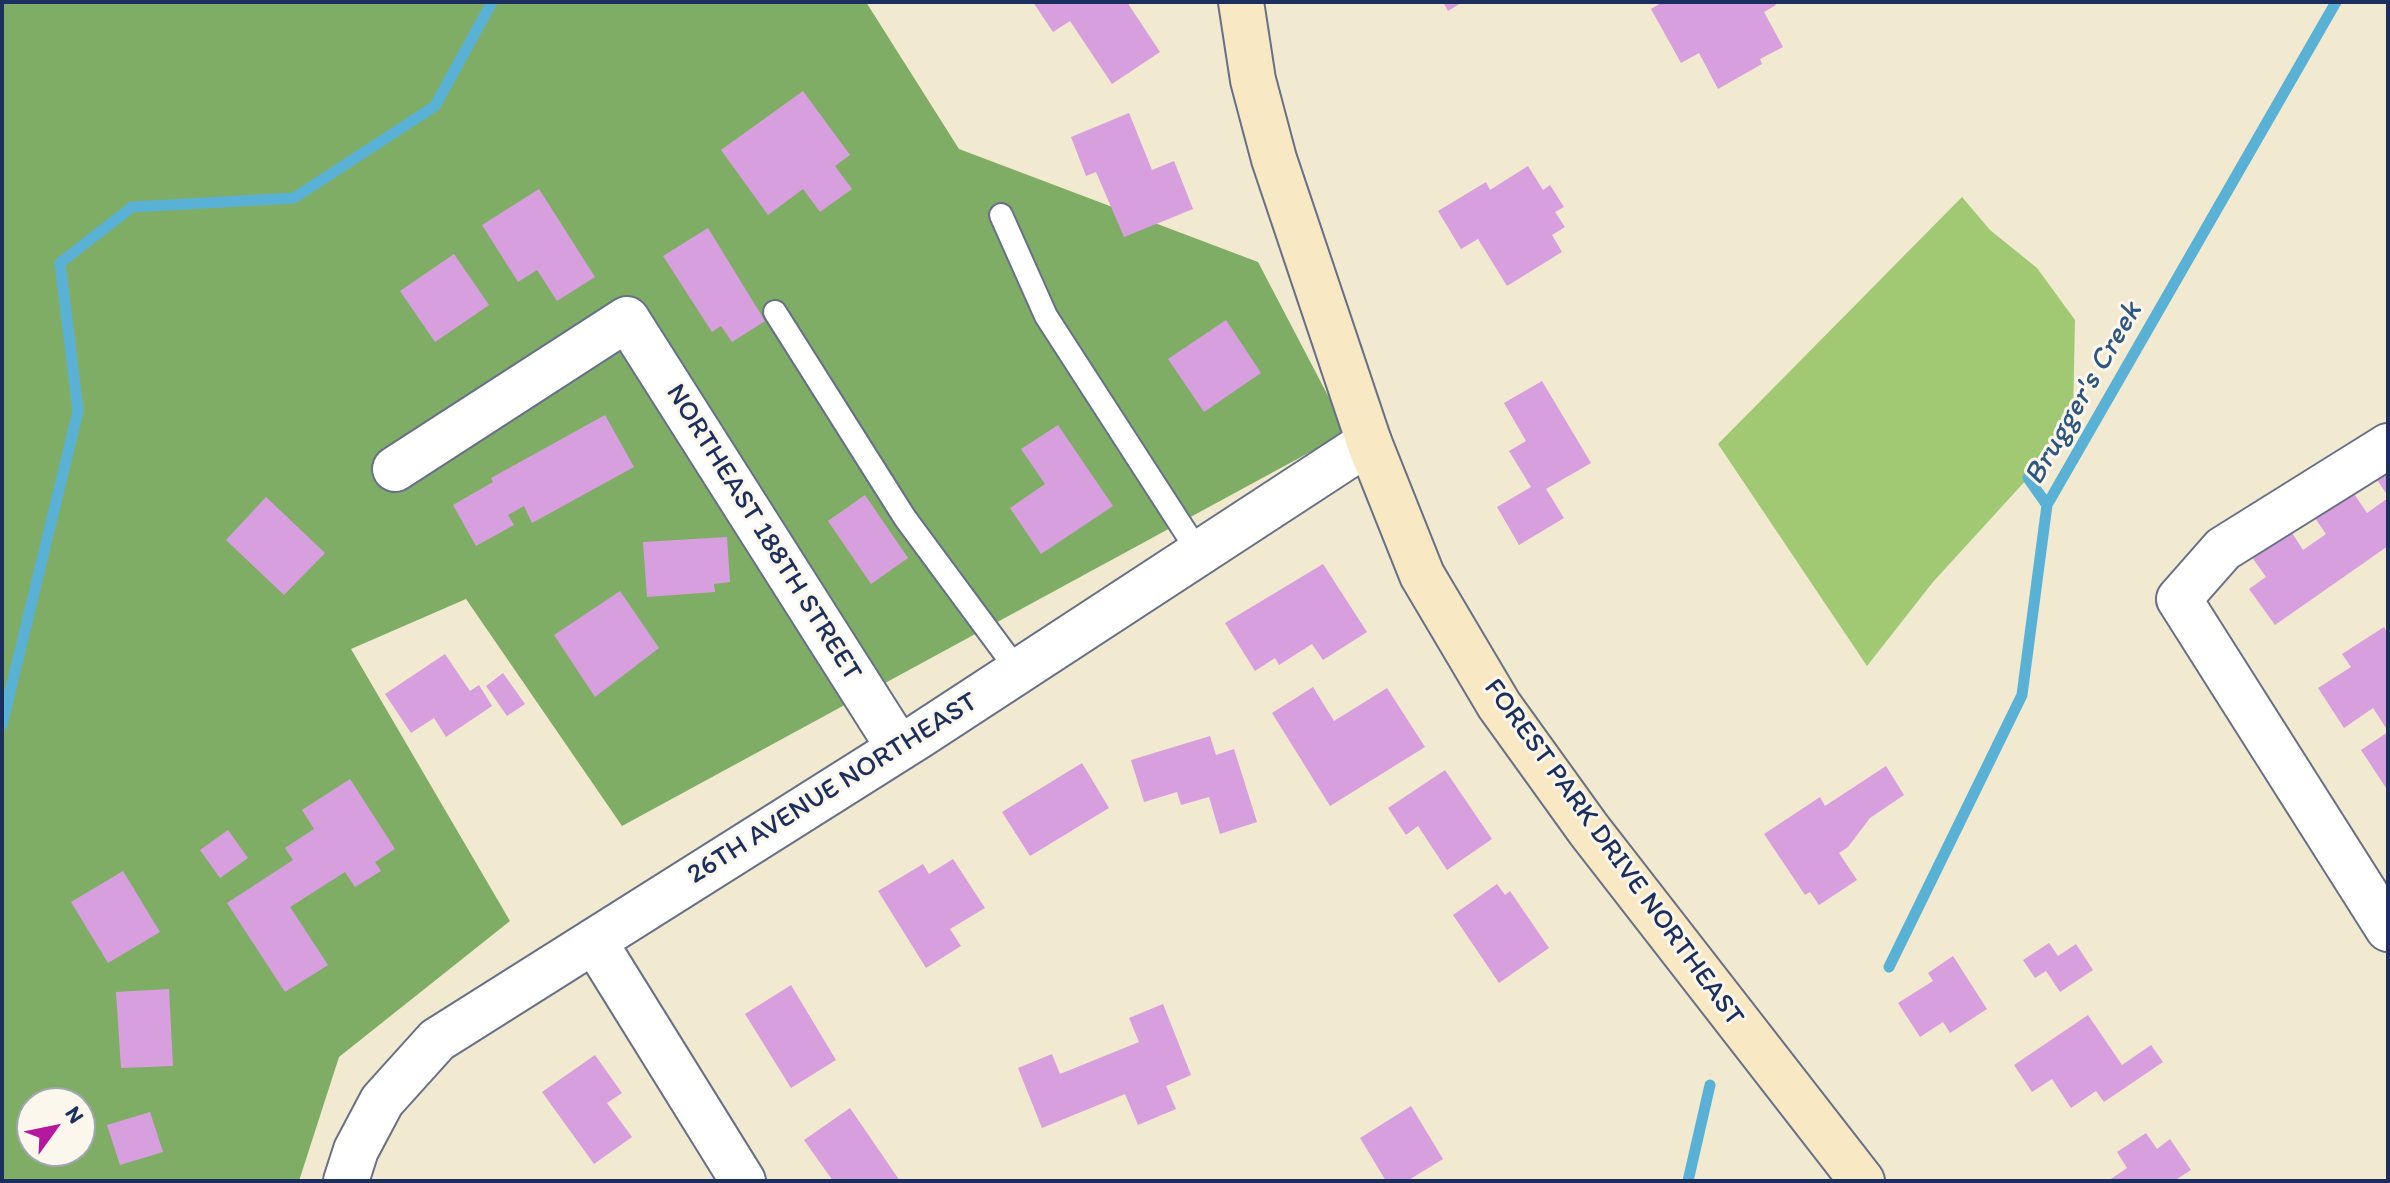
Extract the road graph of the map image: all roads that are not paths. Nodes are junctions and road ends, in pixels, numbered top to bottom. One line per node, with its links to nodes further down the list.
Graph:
1 (1241, 2): 4 (street, FOREST PARK DRIVE NORTHEAST)
2 (1001, 215): 7 (lane)
3 (775, 312): 8 (lane)
4 (1369, 442): 7 (street, 26TH AVENUE NORTHEAST); 14 (street, FOREST PARK DRIVE NORTHEAST)
5 (2388, 446): 10 (street)
6 (395, 469): 9 (street, NORTHEAST 188TH STREET)
7 (1199, 553): 8 (street, 26TH AVENUE NORTHEAST)
8 (1018, 671): 9 (street, 26TH AVENUE NORTHEAST)
9 (899, 748): 11 (street, 26TH AVENUE NORTHEAST)
10 (2388, 929)
11 (594, 941): 12 (street, 26TH AVENUE NORTHEAST); 13 (street)
12 (346, 1181)
13 (743, 1181)
14 (1862, 1181)

